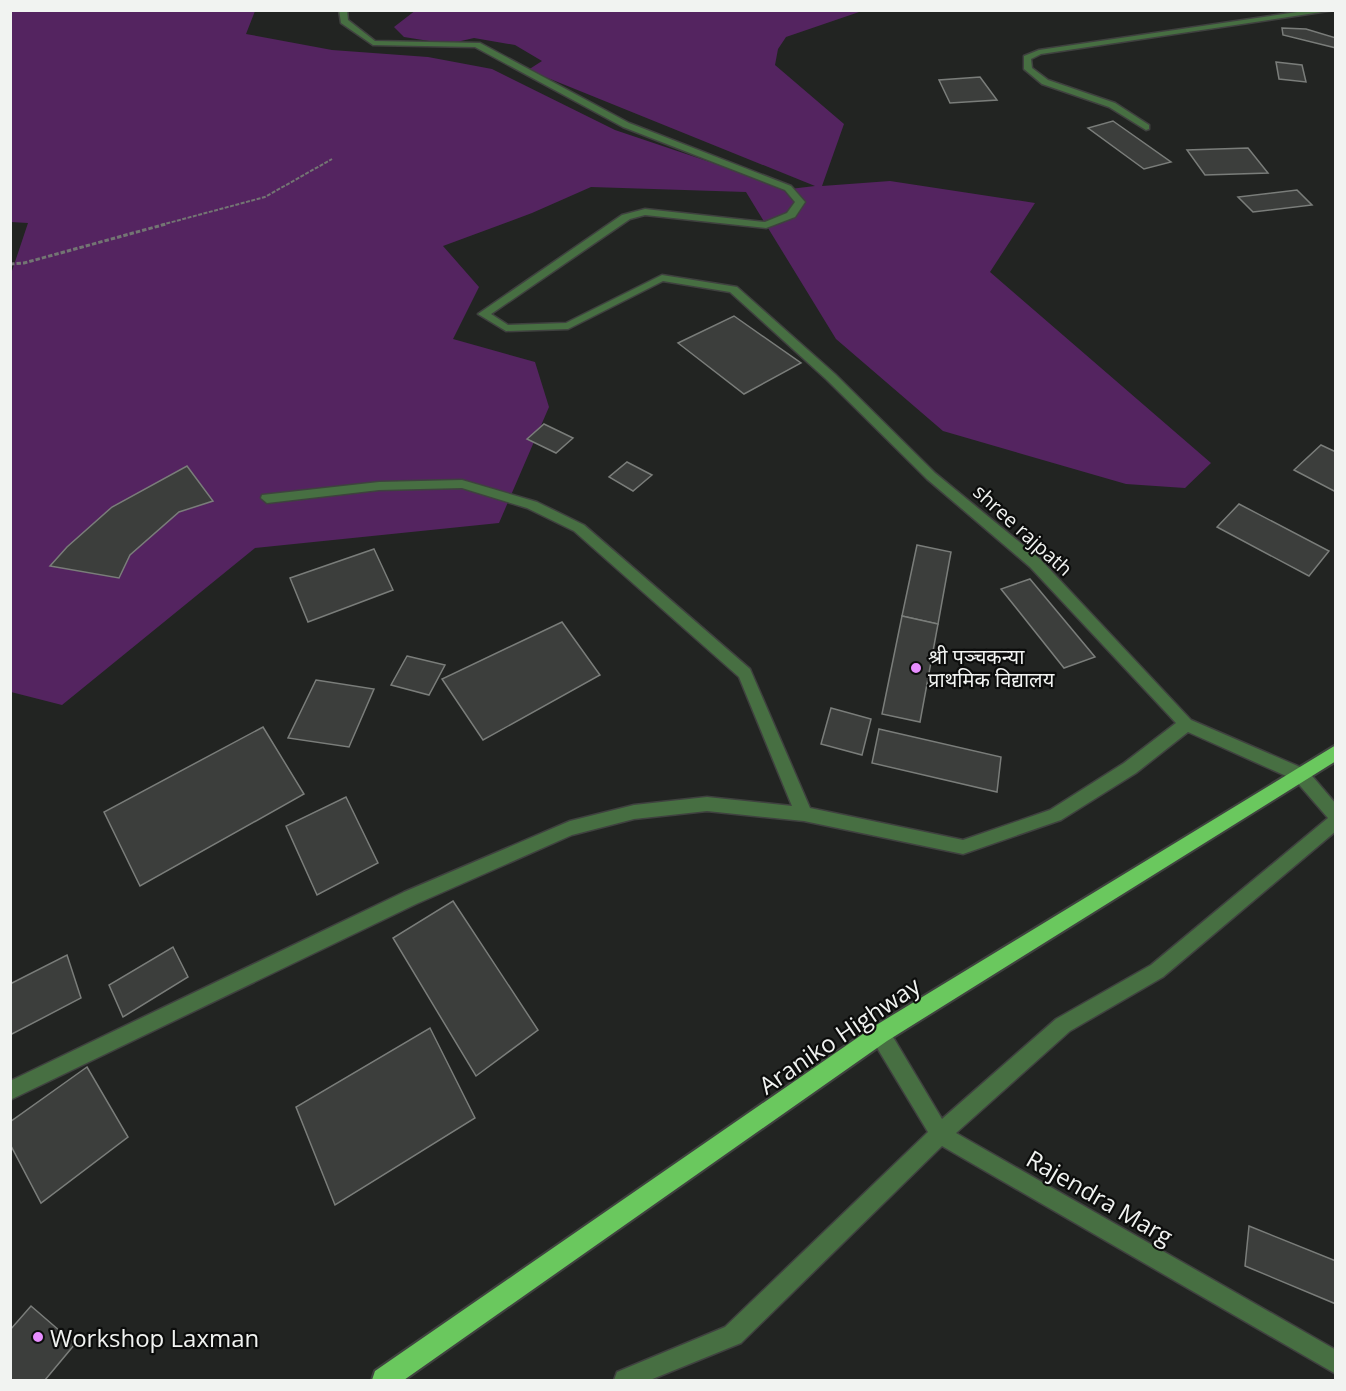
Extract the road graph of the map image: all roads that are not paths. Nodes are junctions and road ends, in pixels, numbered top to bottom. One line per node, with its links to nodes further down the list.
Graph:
1 (343, 10): 5 (street, shree rajpath)
2 (1331, 10): 3 (street)
3 (1146, 127)
4 (267, 498): 8 (street)
5 (1186, 724): 7 (street, shree rajpath); 8 (street)
6 (1335, 752): 7 (highway, Araniko Highway)
7 (1301, 775): 9 (street); 11 (highway, Araniko Highway)
8 (804, 814): 12 (street)
9 (1335, 816)
10 (1335, 821): 13 (street)
11 (880, 1034): 13 (street, Rajendra Marg); 15 (highway, Araniko Highway)
12 (10, 1091)
13 (940, 1134): 14 (street, Rajendra Marg); 16 (street)
14 (1335, 1363)
15 (384, 1380)
16 (625, 1380)

